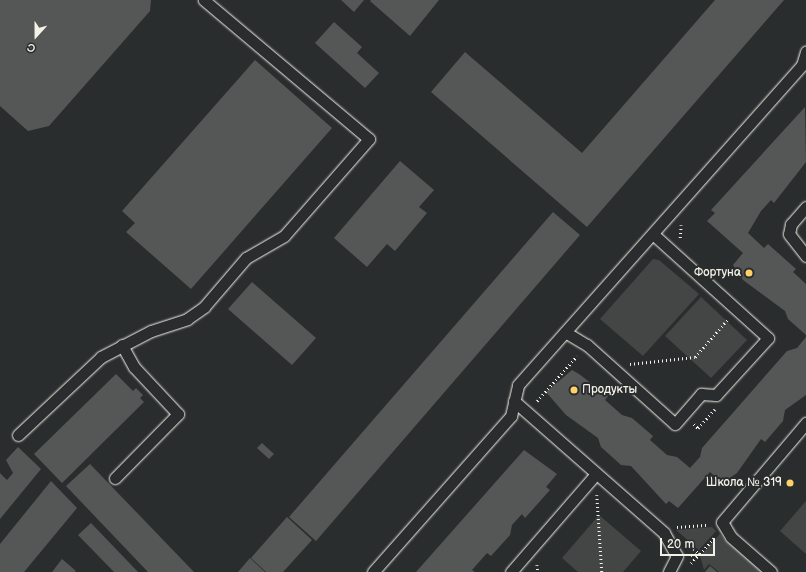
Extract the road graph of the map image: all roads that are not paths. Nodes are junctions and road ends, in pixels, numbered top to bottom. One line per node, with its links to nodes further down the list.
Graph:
1 (204, 0): 8 (lane)
2 (806, 52): 3 (lane)
3 (804, 67): 5 (lane)
4 (806, 207): 6 (lane)
5 (653, 234): 7 (lane); 7 (lane)
6 (806, 256)
7 (565, 332): 9 (lane)
8 (122, 345): 11 (lane); 13 (lane)
9 (514, 401): 12 (lane); 14 (lane)
10 (806, 423): 17 (lane)
11 (18, 435)
12 (596, 474): 15 (lane); 16 (lane)
13 (115, 478)
14 (373, 572)
15 (511, 572)
16 (669, 572)
17 (771, 572)

